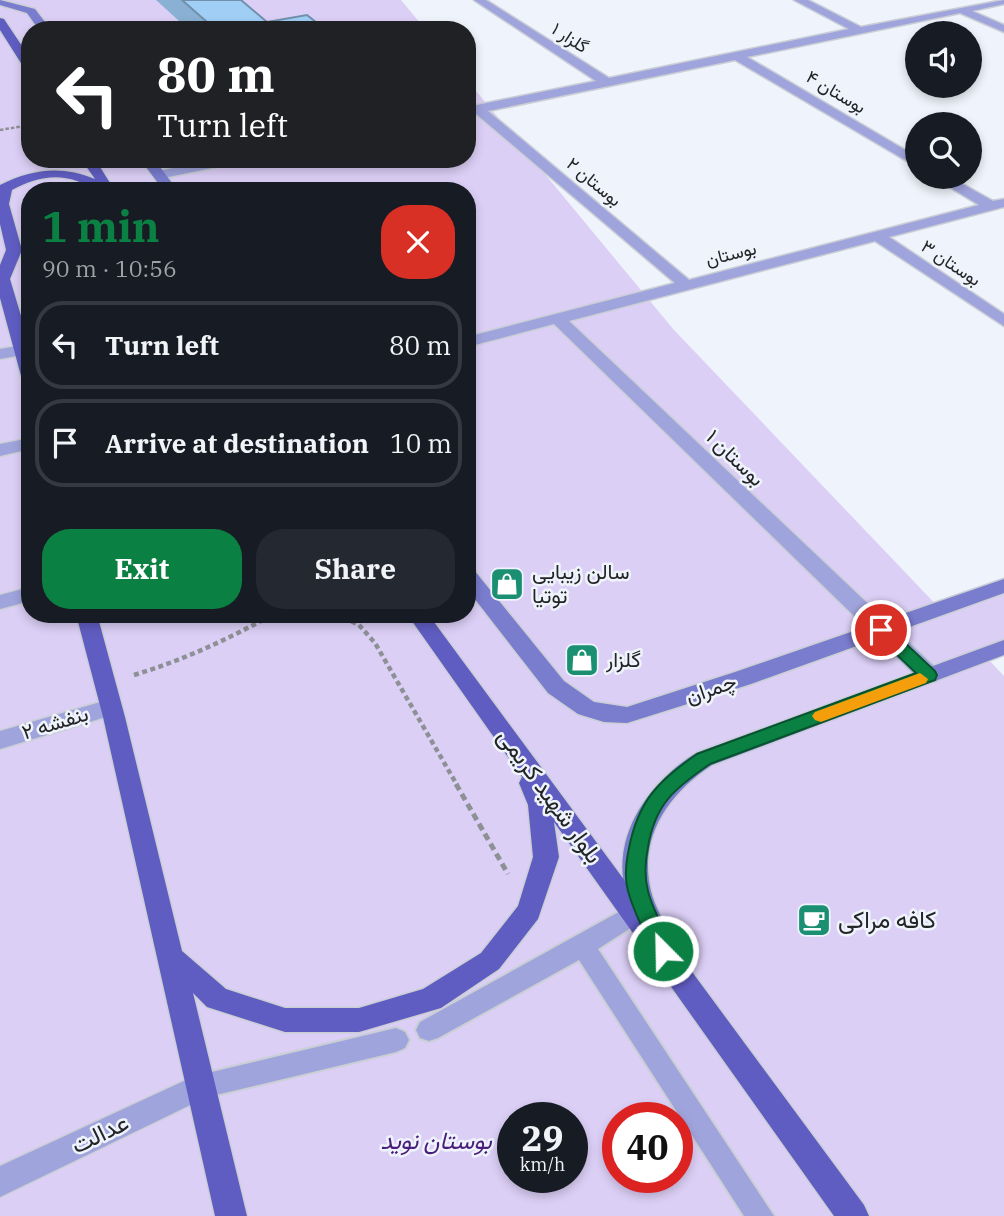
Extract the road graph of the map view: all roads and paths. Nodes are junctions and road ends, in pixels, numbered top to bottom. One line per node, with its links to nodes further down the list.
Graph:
1 (479, 0): 12 (street, گلزار ۱)
2 (799, 0): 9 (street)
3 (0, 1): 7 (street)
4 (1004, 1): 5 (street)
5 (961, 10): 8 (street); 9 (street)
6 (0, 21): 10 (main road)
7 (38, 21)
8 (1004, 29)
9 (859, 30): 11 (street)
10 (21, 54)
11 (734, 55): 12 (street); 17 (street, بوستان ۴)
12 (606, 82): 13 (street)
13 (476, 109)
14 (476, 112): 27 (street, بوستان ۲)
15 (21, 126): 16 (path)
16 (0, 130)
17 (905, 156)
18 (154, 168): 20 (street)
19 (193, 168): 20 (street)
20 (159, 175): 22 (street)
21 (94, 182): 26 (main road)
22 (164, 182)
23 (964, 189): 24 (street)
24 (997, 205): 25 (street, بوستان)
25 (877, 236): 27 (street, بوستان); 29 (street, بوستان ۳)
26 (1, 275): 31 (main road)
27 (686, 285): 28 (street, بوستان)
28 (558, 319): 30 (street, بوستان); 44 (street, بوستان ۱)
29 (1004, 321)
30 (476, 340)
31 (21, 343)
32 (21, 350): 33 (street)
33 (0, 354)
34 (21, 445): 35 (street)
35 (0, 450)
36 (476, 586): 44 (street, چمران)
37 (1004, 586): 44 (street, چمران)
38 (21, 596): 39 (street)
39 (0, 602)
40 (88, 623): 47 (main road)
41 (258, 623): 47 (path)
42 (356, 623): 50 (path)
43 (424, 623): 49 (main road, بلوار شهید کریمی)
44 (881, 630): 46 (street, بوستان ۱)
45 (1004, 647): 46 (street)
46 (929, 675): 53 (street)
47 (108, 695): 48 (street, بنفشه ۲); 54 (main road)
48 (0, 740)
49 (521, 757): 50 (main road); 51 (main road, بلوار شهید کریمی)
50 (529, 911): 54 (main road)
51 (635, 913): 52 (lane); 53 (main road, بلوار شهید کریمی)
52 (583, 946): 55 (lane); 60 (lane)
53 (663, 951): 61 (main road, بلوار شهید کریمی)
54 (171, 958): 57 (main road)
55 (429, 1030)
56 (396, 1040): 57 (lane)
57 (199, 1087): 58 (street, عدالت); 59 (main road)
58 (0, 1182)
59 (231, 1216)
60 (760, 1216)
61 (853, 1216)

